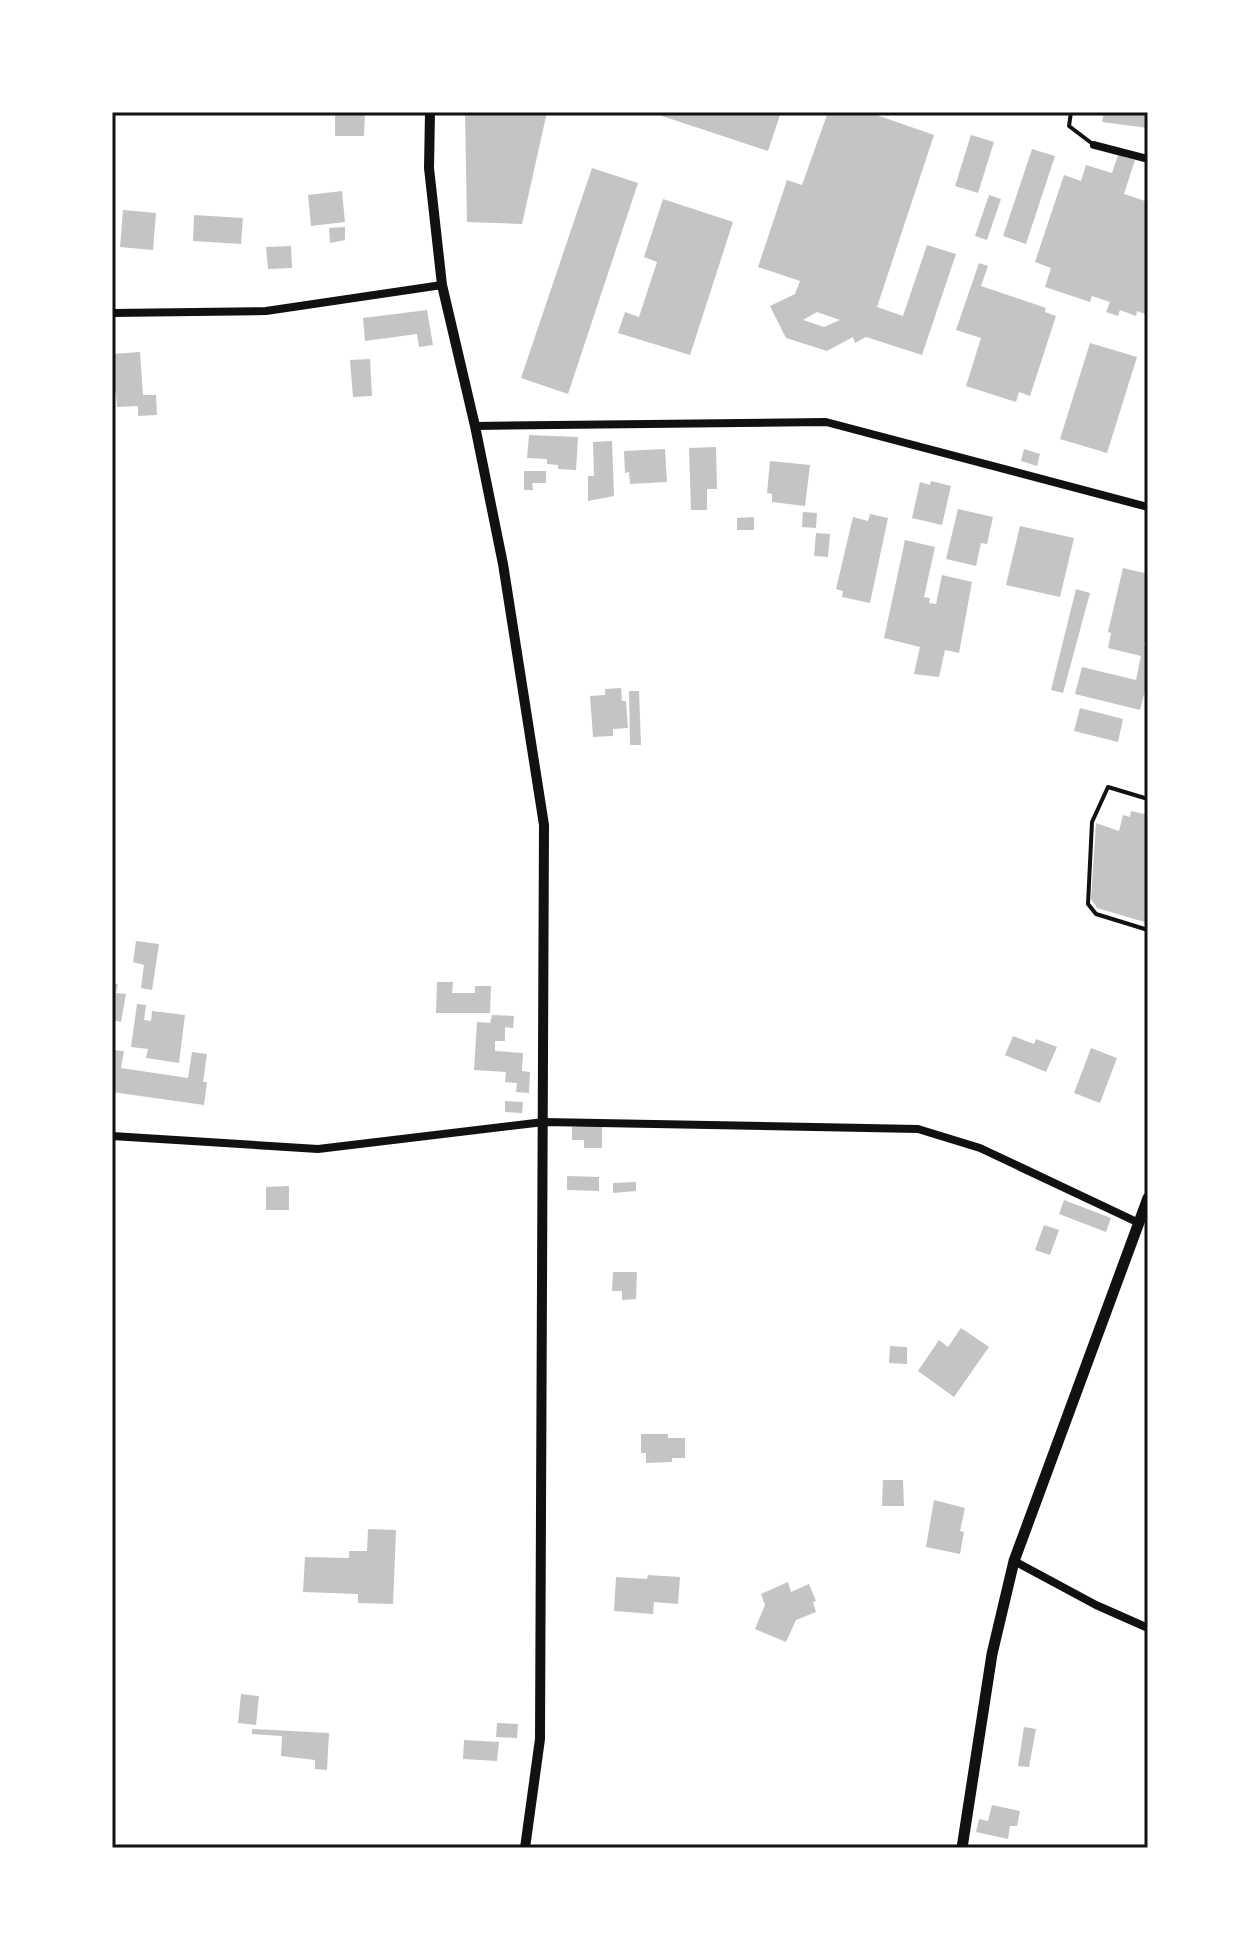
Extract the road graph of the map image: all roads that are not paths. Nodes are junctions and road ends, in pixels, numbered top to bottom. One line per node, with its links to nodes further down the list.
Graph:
1 (430, 112): 5 (street)
2 (1071, 112): 3 (lane)
3 (1094, 145): 4 (street)
4 (1148, 159)
5 (442, 285): 6 (street); 7 (street)
6 (112, 313)
7 (475, 426): 8 (street); 11 (street)
8 (1148, 507)
9 (1148, 799): 10 (lane)
10 (1148, 930)
11 (544, 1122): 12 (street); 14 (street); 17 (street)
12 (112, 1136)
13 (1147, 1206): 14 (main road)
14 (1139, 1223): 15 (main road)
15 (1014, 1561): 16 (street); 18 (main road)
16 (1148, 1628)
17 (525, 1848)
18 (962, 1848)

